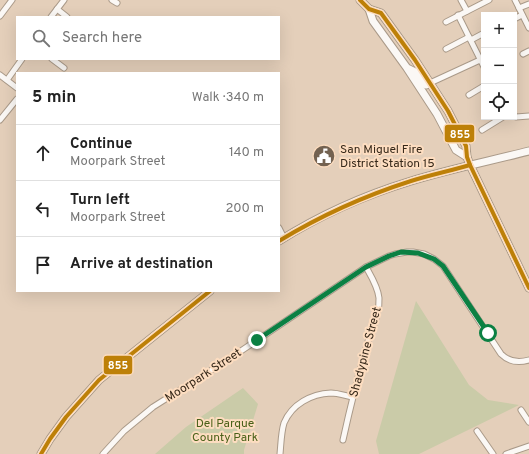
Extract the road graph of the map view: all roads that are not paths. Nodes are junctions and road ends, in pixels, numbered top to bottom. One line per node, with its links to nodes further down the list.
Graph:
1 (12, 0): 14 (street)
2 (64, 0): 10 (street)
3 (360, 0): 9 (main road)
4 (461, 0): 11 (street)
5 (489, 0): 11 (street)
6 (515, 0): 8 (street)
7 (529, 4): 8 (street)
8 (519, 8): 13 (street)
9 (369, 9): 29 (main road); 32 (main road)
10 (57, 10): 15 (street); 16 (street)
11 (467, 11): 12 (street)
12 (458, 15): 18 (street); 21 (street)
13 (522, 15): 17 (street); 19 (street)
14 (0, 16)
15 (52, 16)
16 (66, 16)
17 (517, 18)
18 (446, 22)
19 (529, 28)
20 (481, 34): 21 (street)
21 (470, 38): 22 (street); 27 (street)
22 (446, 49)
23 (529, 51): 24 (street)
24 (523, 54)
25 (21, 60): 31 (street)
26 (53, 60): 28 (street)
27 (480, 60): 32 (street)
28 (64, 68)
29 (408, 68): 32 (main road); 43 (main road)
30 (0, 75): 31 (street)
31 (7, 80): 33 (street)
32 (430, 83): 43 (main road)
33 (16, 87)
34 (481, 88): 35 (street)
35 (469, 95)
36 (16, 100): 39 (street)
37 (529, 116): 38 (street)
38 (517, 117)
39 (0, 120)
40 (498, 120): 41 (street)
41 (482, 130)
42 (529, 151): 44 (main road)
43 (467, 157): 44 (main road)
44 (470, 165): 45 (main road); 47 (main road)
45 (281, 240)
46 (366, 267): 49 (street, Moorpark Street); 50 (street, Shadypine Street); 57 (street, Moorpark Street)
47 (529, 288)
48 (209, 292): 56 (main road)
49 (529, 360)
50 (352, 397): 54 (street, Shadypine Street); 58 (street)
51 (521, 410): 52 (street)
52 (529, 422)
53 (477, 431): 59 (street)
54 (343, 440)
55 (529, 446): 60 (street)
56 (41, 454)
57 (103, 454)
58 (280, 454)
59 (493, 454)
60 (506, 454)

